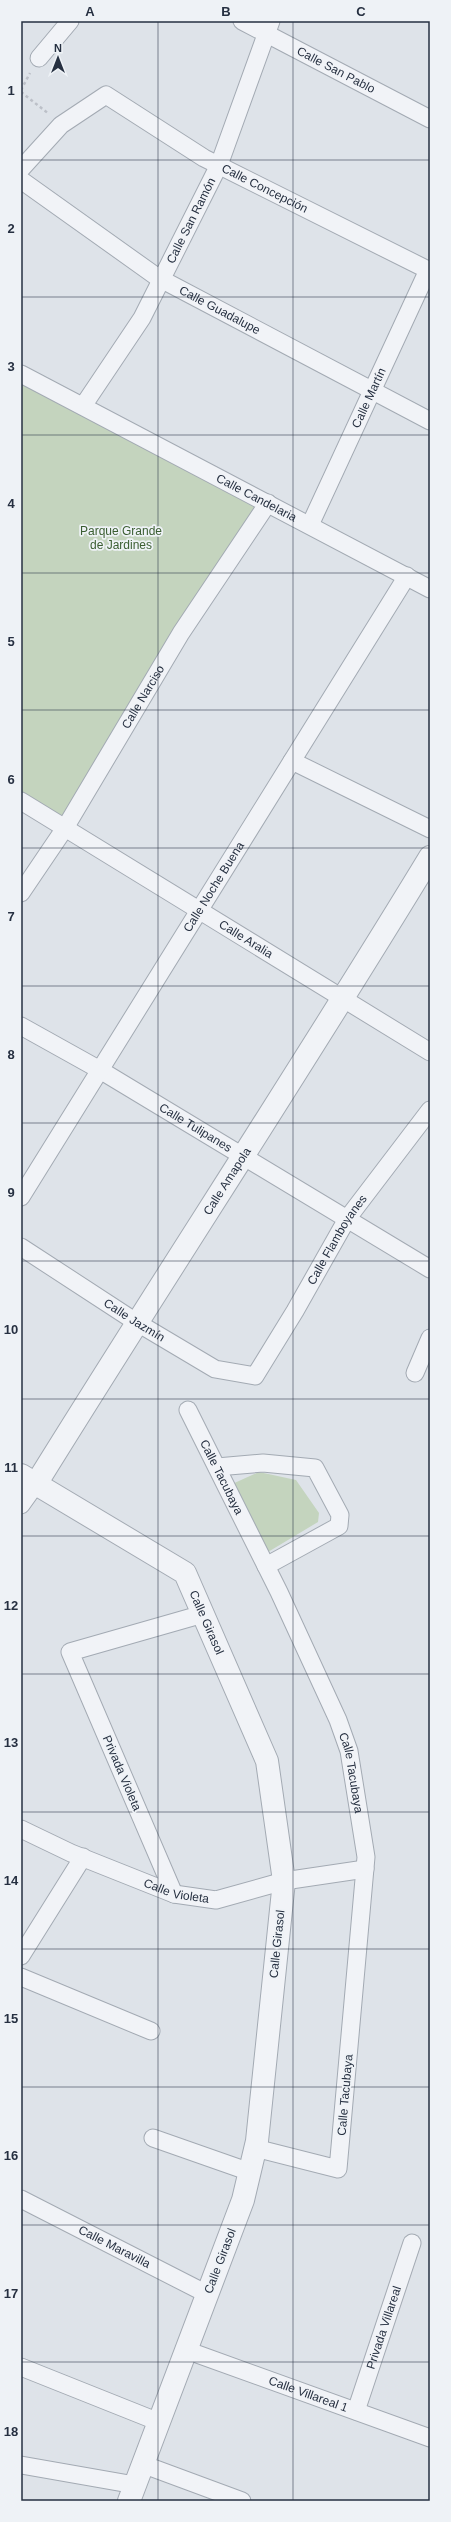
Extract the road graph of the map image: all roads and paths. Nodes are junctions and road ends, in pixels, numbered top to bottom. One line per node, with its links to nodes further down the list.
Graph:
1 (70, 21): 4 (street)
2 (242, 21): 3 (street, Calle San Pablo)
3 (268, 27): 6 (street, Calle San Pablo); 8 (street, Calle San Ramón)
4 (39, 58)
5 (21, 92): 7 (path)
6 (430, 119)
7 (61, 125): 8 (street, Calle Concepción); 9 (street)
8 (219, 165): 11 (street, Calle Concepción); 12 (street, Calle San Ramón)
9 (21, 169)
10 (21, 180): 12 (street, Calle Guadalupe)
11 (429, 271): 14 (street, Calle Martín)
12 (161, 279): 14 (street, Calle Guadalupe); 15 (street, Calle San Ramón)
13 (21, 374): 15 (street, Calle Candelaria)
14 (371, 390): 16 (street, Calle Guadalupe); 18 (street, Calle Martín)
15 (83, 406): 17 (street, Calle Candelaria)
16 (430, 422)
17 (268, 503): 18 (street, Calle Candelaria); 23 (street, Calle Narciso)
18 (310, 525): 19 (street, Calle Candelaria)
19 (407, 576): 20 (street, Calle Candelaria); 21 (street, Calle Noche Buena)
20 (430, 588)
21 (292, 761): 24 (street); 27 (street, Calle Noche Buena)
22 (21, 801): 23 (street, Calle Aralia)
23 (65, 828): 26 (street, Calle Narciso); 27 (street, Calle Aralia)
24 (430, 829)
25 (430, 857): 28 (street, Calle Amapola)
26 (21, 893)
27 (199, 910): 28 (street, Calle Aralia); 31 (street, Calle Noche Buena)
28 (344, 999): 30 (street, Calle Aralia); 33 (street, Calle Amapola)
29 (21, 1026): 31 (street, Calle Tulipanes)
30 (430, 1052)
31 (100, 1070): 33 (street, Calle Tulipanes); 34 (street, Calle Noche Buena)
32 (430, 1110): 35 (street, Calle Flamboyanes)
33 (242, 1157): 35 (street, Calle Tulipanes); 38 (street, Calle Amapola)
34 (21, 1197)
35 (346, 1219): 37 (street, Calle Tulipanes); 41 (street, Calle Flamboyanes)
36 (21, 1247): 38 (street, Calle Jazmín)
37 (430, 1268)
38 (136, 1322): 41 (street, Calle Jazmín); 44 (street, Calle Amapola)
39 (430, 1338): 40 (street)
40 (415, 1373)
41 (255, 1376)
42 (188, 1410): 43 (street, Calle Tacubaya)
43 (217, 1467): 46 (street, Calle Tacubaya); 46 (street)
44 (28, 1479): 45 (street, Calle Amapola); 47 (street, Calle Girasol)
45 (21, 1505)
46 (266, 1566): 50 (street, Calle Tacubaya)
47 (203, 1614): 51 (street, Calle Girasol); 52 (street, Privada Violeta)
48 (21, 1829): 49 (street, Calle Violeta)
49 (83, 1857): 52 (street, Calle Violeta); 53 (street)
50 (365, 1869): 51 (street, Calle Violeta); 57 (street, Calle Tacubaya)
51 (284, 1881): 52 (street, Calle Violeta); 57 (street, Calle Girasol)
52 (174, 1894)
53 (21, 1956)
54 (21, 1977): 55 (street)
55 (151, 2031)
56 (153, 2138): 58 (street)
57 (255, 2148): 58 (street, Calle Girasol)
58 (250, 2172): 61 (street, Calle Girasol)
59 (21, 2198): 61 (street, Calle Maravilla)
60 (412, 2243): 64 (street, Privada Villareal)
61 (207, 2294): 62 (street, Calle Girasol)
62 (186, 2350): 64 (street, Calle Villareal 1); 65 (street, Calle Girasol)
63 (21, 2367): 65 (street)
64 (356, 2411): 66 (street, Calle Villareal 1)
65 (159, 2422): 67 (street, Calle Girasol)
66 (430, 2438)
67 (142, 2464): 69 (street, Calle Girasol); 70 (street)
68 (21, 2465): 69 (street)
69 (132, 2493)
70 (242, 2501)

